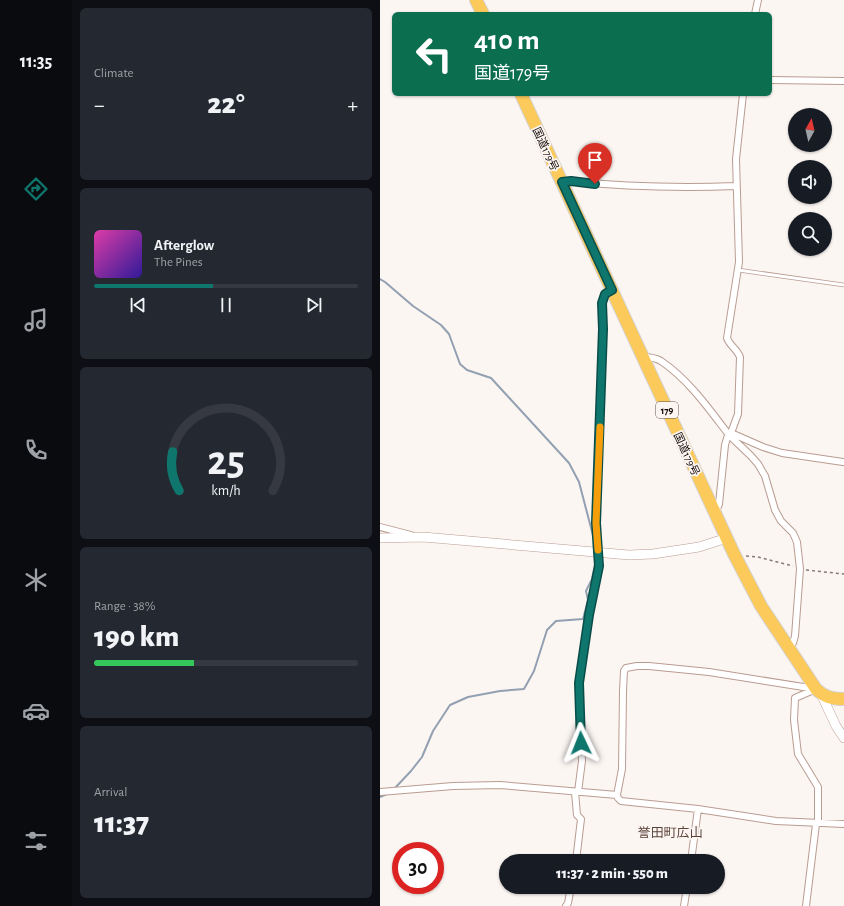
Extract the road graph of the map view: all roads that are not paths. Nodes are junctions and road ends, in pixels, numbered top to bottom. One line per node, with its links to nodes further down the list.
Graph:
1 (476, 0): 3 (highway)
2 (758, 0): 4 (street)
3 (481, 12)
4 (755, 12)
5 (772, 80): 6 (street)
6 (844, 81)
7 (522, 96): 9 (highway, 国道179号 / 179)
8 (743, 96): 10 (street)
9 (562, 182): 10 (street); 13 (highway, 国道179号 / 179)
10 (736, 186): 11 (street)
11 (738, 270): 12 (lane); 15 (street)
12 (844, 285)
13 (612, 290): 14 (highway, 国道179号 / 179); 22 (street)
14 (643, 357): 15 (street); 17 (highway, 国道179号 / 179)
15 (730, 434): 16 (street); 17 (street); 23 (street)
16 (843, 462)
17 (714, 511): 21 (highway, 国道179号 / 179)
18 (380, 527): 19 (street)
19 (423, 537): 20 (street); 22 (street)
20 (380, 538)
21 (727, 538): 22 (street); 23 (highway, 国道179号 / 179)
22 (596, 553): 28 (street)
23 (788, 648): 24 (highway, 国道179号 / 179)
24 (819, 692): 25 (highway); 26 (street); 29 (street); 31 (street)
25 (844, 699)
26 (844, 738)
27 (380, 792): 28 (street)
28 (577, 792): 29 (street); 33 (street)
29 (617, 794): 30 (street)
30 (698, 809): 31 (street); 34 (street)
31 (817, 824): 32 (street); 39 (street)
32 (844, 824)
33 (577, 854)
34 (692, 854)
35 (570, 894): 37 (street)
36 (686, 894): 38 (street)
37 (566, 906)
38 (684, 906)
39 (806, 906)

